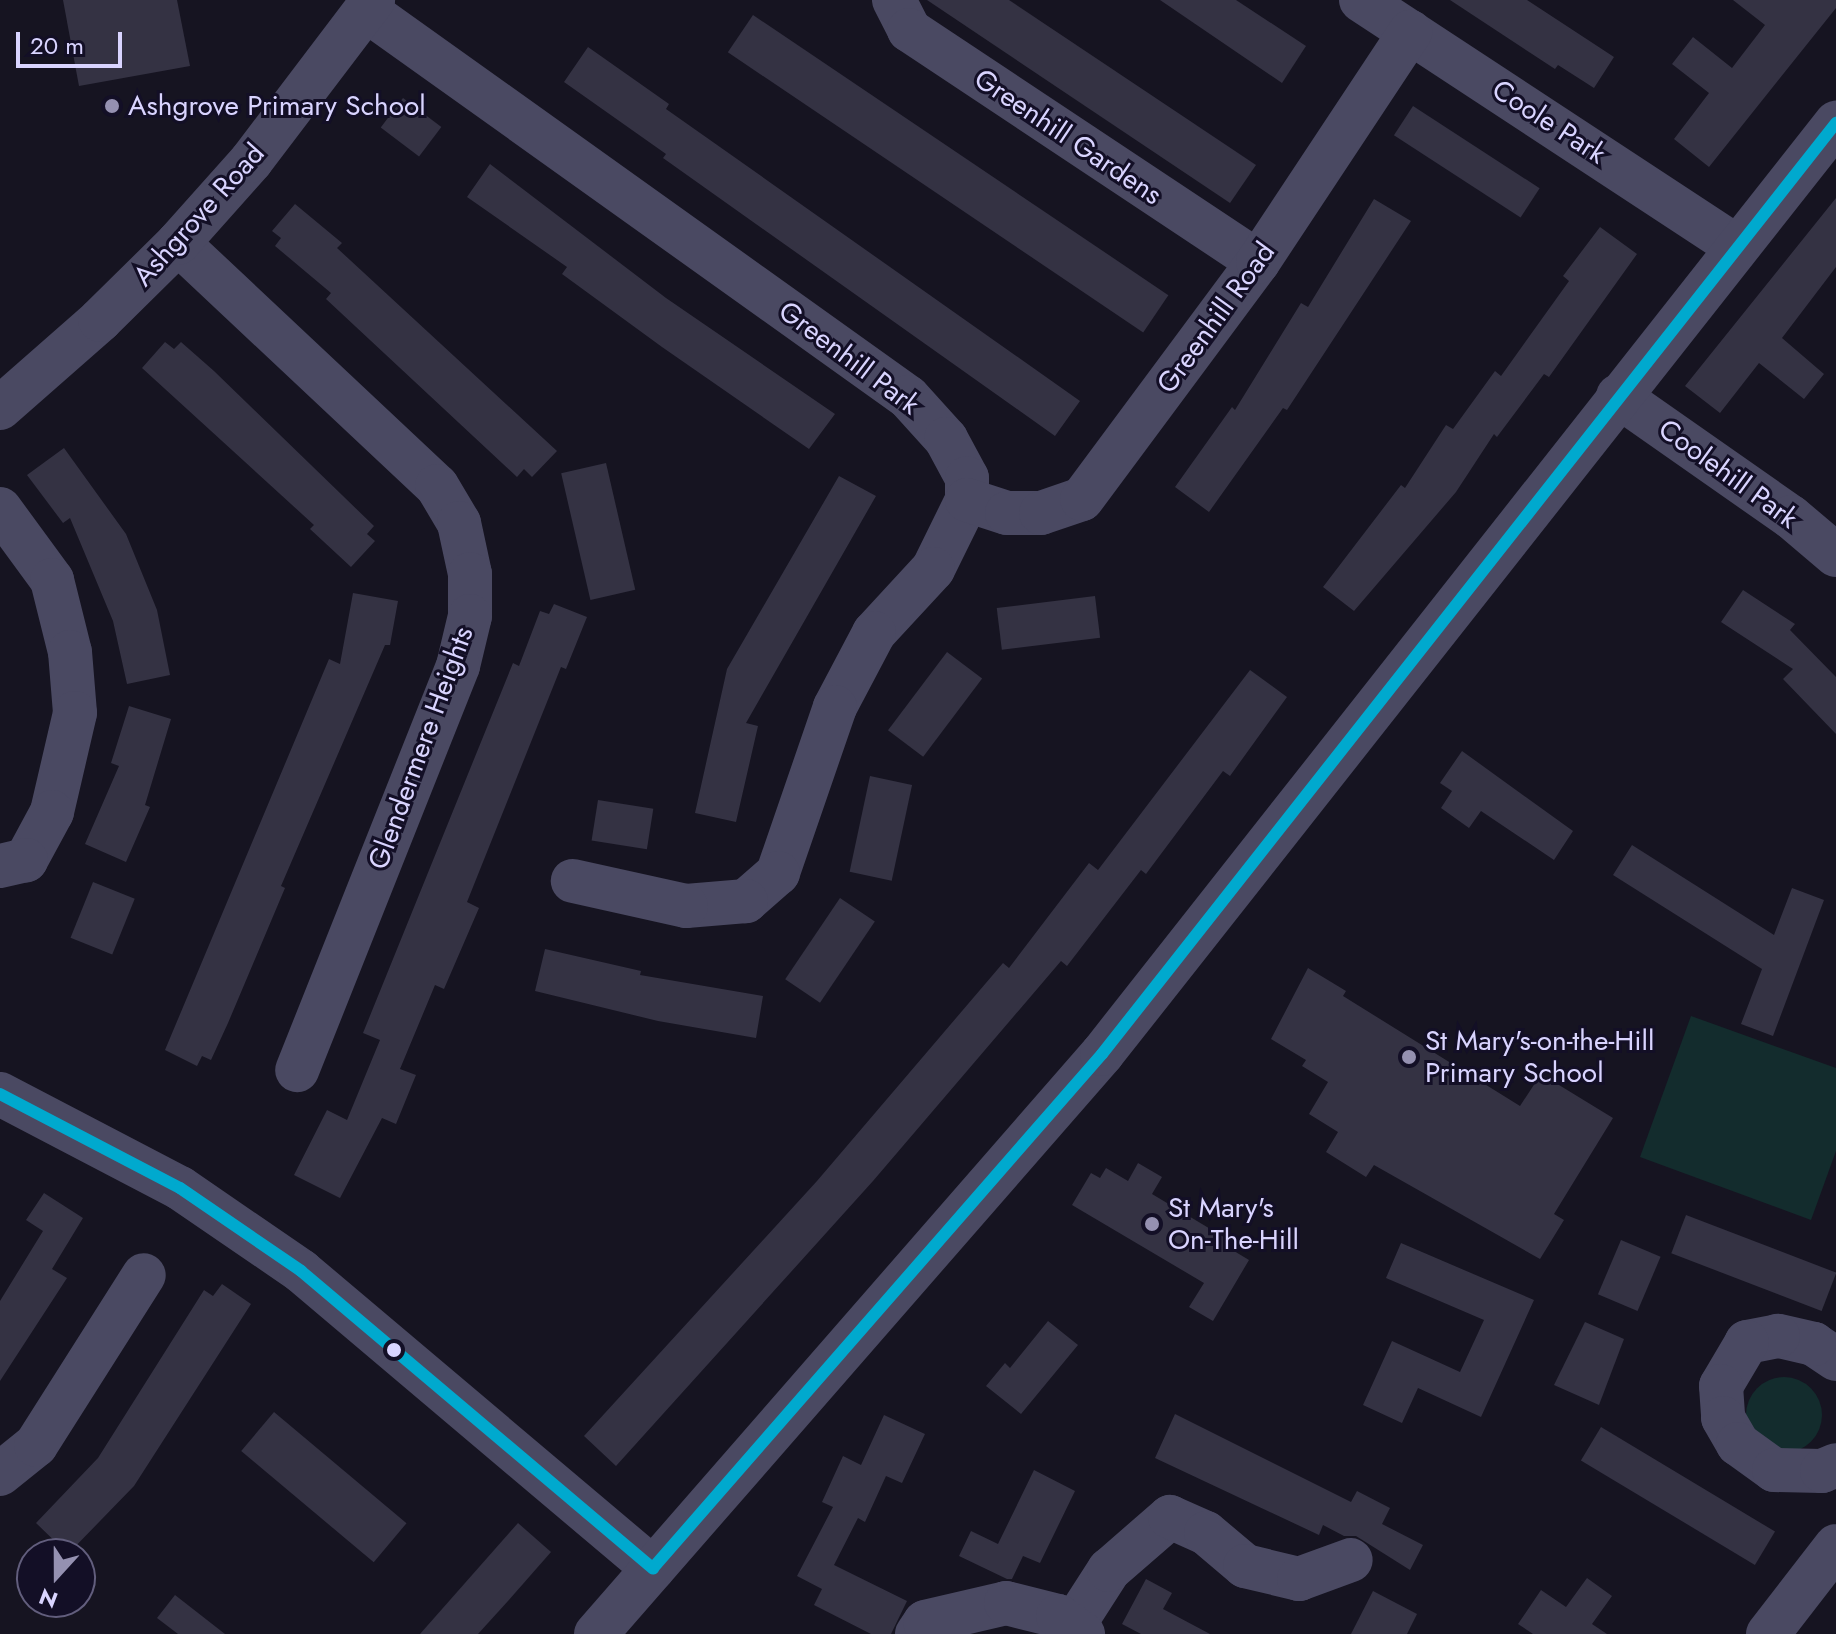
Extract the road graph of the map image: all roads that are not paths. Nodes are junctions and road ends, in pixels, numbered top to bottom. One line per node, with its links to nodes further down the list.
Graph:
1 (894, 0): 8 (street, Greenhill Gardens)
2 (1361, 0): 4 (street, Coole Park)
3 (370, 5): 6 (street, Ashgrove Road); 11 (street, Greenhill Park)
4 (1410, 32): 7 (street, Coole Park); 8 (street, Greenhill Road)
5 (1836, 123): 7 (street)
6 (178, 243): 10 (street, Ashgrove Road); 16 (street, Glendermere Heights)
7 (1736, 246): 9 (street)
8 (1258, 262): 11 (street, Greenhill Road)
9 (1618, 396): 13 (street, Coolehill Park); 24 (street)
10 (0, 408)
11 (967, 500): 15 (street)
12 (0, 509): 14 (street)
13 (1836, 555)
14 (0, 866)
15 (573, 881)
16 (297, 1070)
17 (0, 1094): 24 (street)
18 (144, 1275): 21 (street)
19 (1836, 1359): 20 (street)
20 (1836, 1465)
21 (0, 1474)
22 (1836, 1546): 28 (street)
23 (1351, 1560): 25 (street)
24 (653, 1568): 26 (street)
25 (1078, 1630): 27 (street)
26 (596, 1634)
27 (917, 1634)
28 (1768, 1634)

